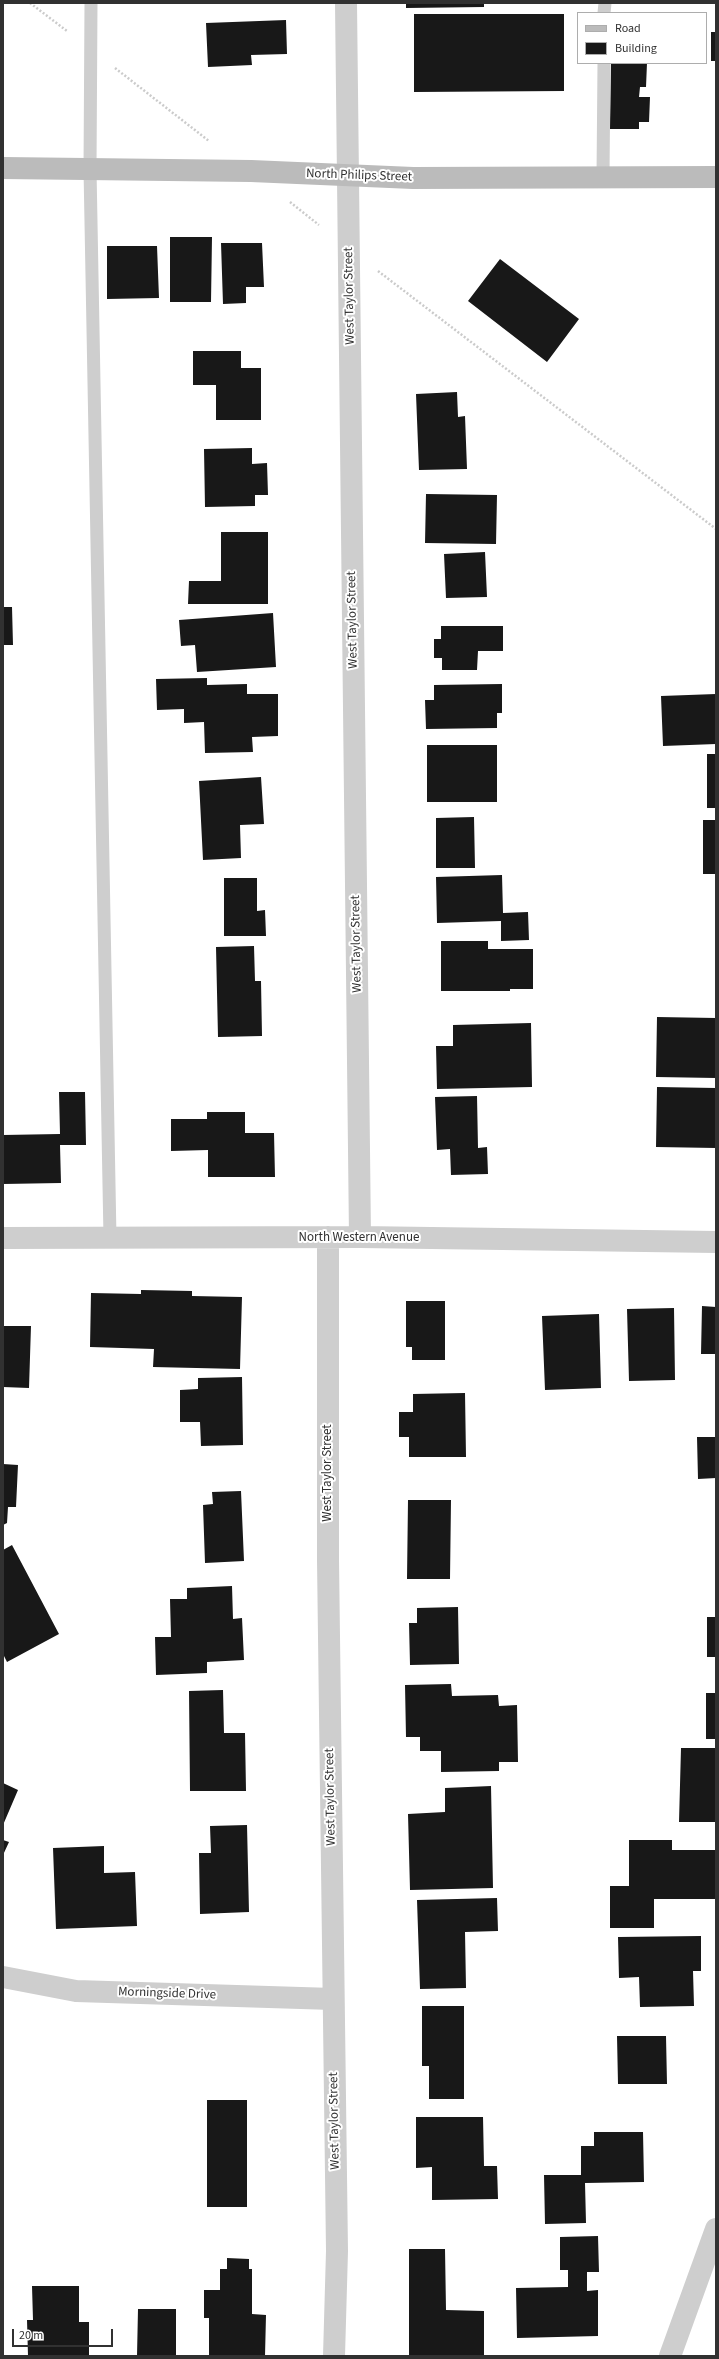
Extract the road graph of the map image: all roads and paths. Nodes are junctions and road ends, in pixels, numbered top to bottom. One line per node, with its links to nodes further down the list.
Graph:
1 (91, 3): 5 (lane)
2 (346, 3): 6 (street, West Taylor Street)
3 (604, 64): 7 (lane)
4 (3, 168): 5 (street, North Philips Street)
5 (90, 169): 6 (street, North Philips Street); 12 (lane)
6 (349, 176): 7 (street, North Philips Street); 10 (street, West Taylor Street)
7 (603, 176): 8 (street, North Philips Street)
8 (716, 177)
9 (328, 1237): 10 (street, North Western Avenue); 12 (street, North Western Avenue); 15 (street, West Taylor Street)
10 (360, 1237): 13 (street, North Western Avenue)
11 (3, 1238): 12 (street, North Western Avenue)
12 (110, 1238)
13 (716, 1242)
14 (3, 1977): 15 (street, Morningside Drive)
15 (333, 1999): 17 (street, West Taylor Street)
16 (716, 2229): 18 (street)
17 (334, 2356)
18 (670, 2356)

